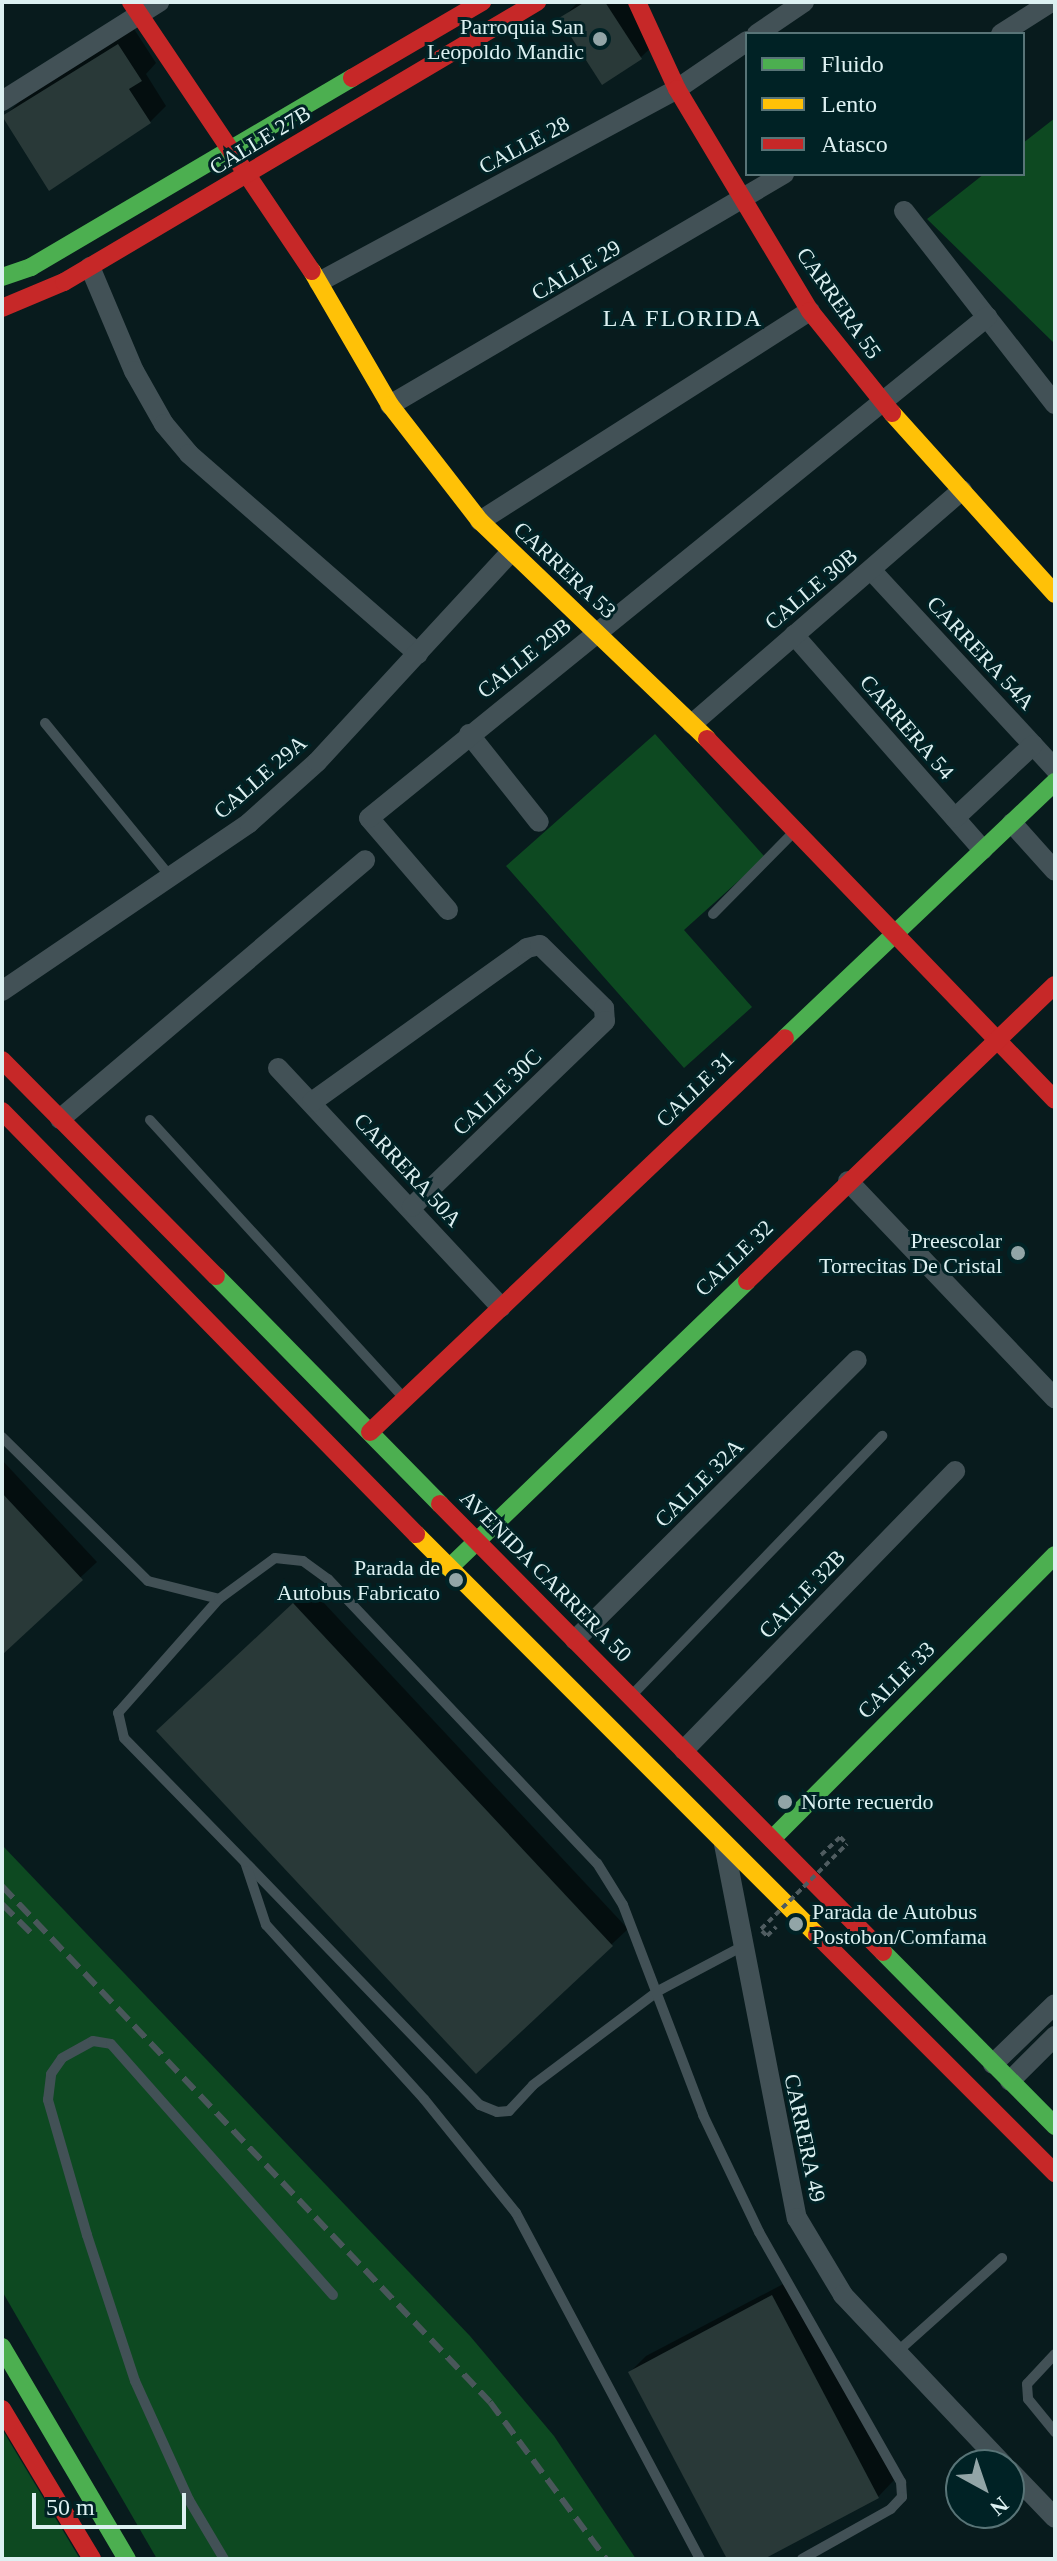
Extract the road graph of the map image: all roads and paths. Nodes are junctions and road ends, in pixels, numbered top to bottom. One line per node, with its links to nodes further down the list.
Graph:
1 (159, 2): 7 (street)
2 (482, 2): 13 (main road, CALLE 27B)
3 (537, 2): 15 (main road, CALLE 27B)
4 (637, 2): 11 (main road, CARRERA 55)
5 (804, 2): 8 (street)
6 (1051, 2): 9 (street)
7 (135, 8): 12 (street); 13 (main road, CARRERA 53)
8 (760, 32)
9 (1004, 32)
10 (745, 42): 11 (street, CALLE 28)
11 (677, 89): 16 (main road, CARRERA 55); 20 (street, CALLE 28)
12 (2, 101)
13 (228, 151): 15 (main road, CARRERA 53); 19 (main road, CALLE 27B)
14 (781, 176): 16 (street, CALLE 29)
15 (245, 177): 18 (main road, CALLE 27B); 20 (main road, CARRERA 53)
16 (742, 201): 22 (main road, CARRERA 55); 26 (street, CALLE 29)
17 (904, 211): 23 (street)
18 (90, 267): 21 (main road, CALLE 27B); 34 (street)
19 (2, 277)
20 (319, 282): 26 (main road, CARRERA 53)
21 (2, 308)
22 (810, 311): 24 (main road, CARRERA 55); 28 (street)
23 (987, 317): 24 (street, CALLE 29B); 25 (street)
24 (883, 403): 27 (main road, CARRERA 55); 32 (street, CALLE 29B)
25 (1055, 404)
26 (390, 405): 28 (main road, CARRERA 53)
27 (962, 490): 30 (street, CALLE 30B); 31 (main road, CARRERA 55)
28 (480, 521): 29 (main road, CARRERA 53)
29 (509, 554): 32 (main road, CARRERA 53); 34 (street, CALLE 29A)
30 (871, 570): 33 (street, CALLE 30B); 38 (street, CARRERA 54A)
31 (1055, 594)
32 (595, 630): 36 (main road, CARRERA 53); 37 (street, CALLE 29B)
33 (794, 635): 36 (street, CALLE 30B); 41 (street, CARRERA 54)
34 (418, 654): 48 (street, CALLE 29A)
35 (45, 723): 48 (lane)
36 (692, 724): 44 (main road, CARRERA 53)
37 (469, 734): 42 (street); 49 (street, CALLE 29B)
38 (1033, 745): 39 (street, CARRERA 54A); 41 (street)
39 (1055, 769)
40 (1055, 782): 43 (main road, CALLE 31)
41 (955, 818): 45 (street, CARRERA 54)
42 (539, 822)
43 (1012, 823): 45 (main road, CALLE 31); 47 (street)
44 (794, 832): 50 (lane); 51 (main road, CARRERA 53)
45 (983, 850): 51 (main road, CALLE 31)
46 (365, 860): 60 (street)
47 (1055, 871)
48 (169, 875): 53 (street, CALLE 29A)
49 (448, 910)
50 (713, 914)
51 (894, 933): 54 (main road, CARRERA 53); 64 (main road, CALLE 31)
52 (1055, 985): 54 (main road, CALLE 32)
53 (2, 991)
54 (995, 1039): 57 (main road, CARRERA 53); 62 (main road, CALLE 32)
55 (2, 1060): 60 (main road, AVENIDA CARRERA 50)
56 (278, 1068): 58 (street, CARRERA 50A)
57 (1055, 1100)
58 (312, 1102): 63 (street, CARRERA 50A); 63 (street, CALLE 30C)
59 (2, 1111): 74 (main road)
60 (60, 1119): 68 (main road, AVENIDA CARRERA 50)
61 (150, 1120): 66 (lane)
62 (848, 1181): 67 (street); 72 (main road, CALLE 32)
63 (412, 1207): 64 (street, CARRERA 50A)
64 (501, 1307): 66 (main road, CALLE 31)
65 (857, 1360): 76 (street, CALLE 32A)
66 (405, 1398): 68 (main road, CALLE 31)
67 (1055, 1398)
68 (370, 1432): 72 (main road, AVENIDA CARRERA 50)
69 (882, 1436): 77 (lane)
70 (2, 1437): 75 (lane)
71 (955, 1471): 78 (street, CALLE 32B)
72 (477, 1540): 74 (main road, CALLE 32); 76 (main road, AVENIDA CARRERA 50)
73 (1055, 1555): 79 (main road, CALLE 33)
74 (449, 1568): 80 (main road)
75 (219, 1599): 82 (lane); 85 (lane)
76 (575, 1640): 77 (main road, AVENIDA CARRERA 50)
77 (631, 1696): 78 (main road, AVENIDA CARRERA 50)
78 (684, 1750): 79 (main road, AVENIDA CARRERA 50)
79 (772, 1839): 88 (main road, AVENIDA CARRERA 50)
80 (724, 1844): 84 (street, CARRERA 49); 91 (main road)
81 (821, 1855): 83 (path, bridge)
82 (245, 1862): 85 (lane); 105 (lane)
83 (781, 1923)
84 (743, 1946): 85 (lane); 95 (street, CARRERA 49)
85 (658, 1991): 106 (lane)
86 (1055, 2004): 88 (street)
87 (1055, 2036): 89 (street)
88 (993, 2064): 89 (main road, AVENIDA CARRERA 50)
89 (1010, 2081): 90 (main road, AVENIDA CARRERA 50)
90 (1055, 2126)
91 (1055, 2173)
92 (1002, 2258): 95 (lane)
93 (333, 2295): 104 (lane)
94 (2, 2347): 103 (main road)
95 (897, 2352): 99 (street, CARRERA 49)
96 (1055, 2354): 98 (lane)
97 (2, 2409): 102 (main road)
98 (1055, 2432)
99 (989, 2449)
100 (1025, 2487): 101 (street)
101 (1055, 2518)
102 (92, 2559)
103 (127, 2559)
104 (224, 2559)
105 (700, 2559)
106 (802, 2559)

